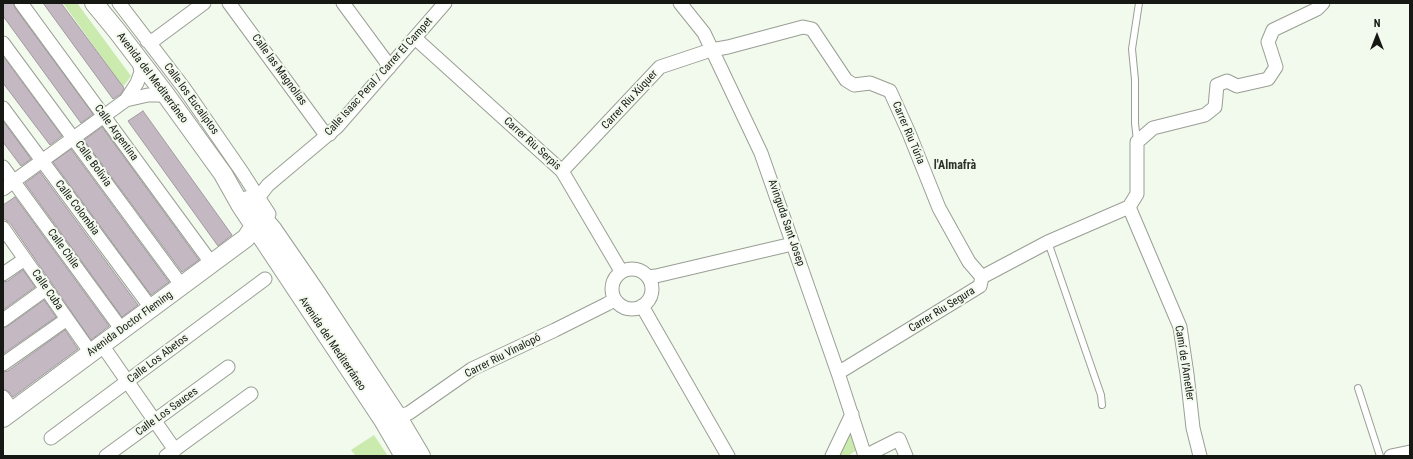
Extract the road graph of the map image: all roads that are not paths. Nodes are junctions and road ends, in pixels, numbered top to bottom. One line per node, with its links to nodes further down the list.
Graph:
1 (21, 3): 20 (street, Calle Argentina)
2 (94, 3): 15 (street, Avenida del Mediterráneo)
3 (119, 3): 12 (street, Calle los Eucaliptos)
4 (204, 3): 12 (street)
5 (229, 3): 21 (street, Calle las Magnolias)
6 (343, 3): 16 (street)
7 (445, 3): 11 (street, Calle Isaac Peral / Carrer El Campet)
8 (680, 3): 14 (street, Avinguda Sant Josep)
9 (1139, 3): 23 (lane)
10 (1323, 3): 23 (street)
11 (415, 38): 16 (street, Calle Isaac Peral / Carrer El Campet); 26 (street, Carrer Riu Serpis)
12 (148, 41): 29 (street, Calle los Eucaliptos)
13 (3, 44): 22 (street, Calle Bolivia)
14 (711, 50): 26 (street, Carrer Riu Xúquer); 31 (street, Avinguda Sant Josep); 40 (street, Carrer Riu Túria)
15 (139, 61): 17 (street, Avenida del Mediterráneo); 18 (street)
16 (389, 68): 21 (street, Calle Isaac Peral / Carrer El Campet)
17 (166, 95): 18 (street); 29 (street, Avenida del Mediterráneo)
18 (126, 100): 20 (street)
19 (3, 108): 24 (street, Calle Colombia)
20 (104, 116): 22 (street); 36 (street, Calle Argentina)
21 (330, 134): 29 (street, Calle Isaac Peral / Carrer El Campet)
22 (73, 138): 24 (street); 42 (street, Calle Bolivia)
23 (1137, 142): 28 (street)
24 (42, 161): 27 (street); 47 (street, Calle Colombia)
25 (3, 167): 27 (street, Calle Chile)
26 (562, 171): 37 (street, Carrer Riu Serpis)
27 (8, 185): 50 (street, Calle Chile)
28 (1129, 207): 32 (street, Carrer Riu Segura); 73 (street, Camí de l'Ametler)
29 (255, 221): 33 (street, Avenida Doctor Fleming); 34 (street, Avenida del Mediterráneo); 44 (street, Avenida del Mediterráneo); 44 (street, Avenida del Mediterráneo)
30 (3, 228): 35 (street, Calle Cuba)
31 (792, 242): 39 (street); 54 (street, Avinguda Sant Josep)
32 (1048, 242): 40 (street, Carrer Riu Segura); 58 (lane)
33 (229, 251): 34 (street); 36 (street, Avenida Doctor Fleming)
34 (270, 251): 68 (street, Avenida del Mediterráneo)
35 (25, 259): 38 (street); 43 (street, Calle Cuba)
36 (212, 264): 42 (street, Avenida Doctor Fleming)
37 (621, 271): 39 (street); 45 (street)
38 (3, 274)
39 (648, 277): 46 (street)
40 (982, 277): 54 (street, Carrer Riu Segura)
41 (265, 279): 55 (street, Calle Los Abetos)
42 (182, 286): 47 (street, Avenida Doctor Fleming)
43 (46, 289): 48 (street, Calle Cuba); 49 (street)
44 (315, 291): 60 (street, Avenida del Mediterráneo)
45 (614, 300): 46 (street); 60 (street, Carrer Riu Vinalopó)
46 (642, 306): 70 (street)
47 (152, 308): 50 (street, Avenida Doctor Fleming)
48 (67, 319): 51 (street, Calle Cuba); 52 (street)
49 (3, 320)
50 (122, 330): 51 (street, Avenida Doctor Fleming)
51 (96, 349): 55 (street, Calle Cuba); 59 (street, Avenida Doctor Fleming)
52 (3, 364)
53 (228, 367): 62 (street, Calle Los Sauces)
54 (838, 373): 61 (street, Avinguda Sant Josep)
55 (127, 382): 62 (street, Calle Cuba); 63 (street, Calle Los Abetos)
56 (1358, 388): 74 (lane)
57 (251, 394): 65 (street)
58 (1102, 405)
59 (6, 409)
60 (396, 414): 69 (street, Avenida del Mediterráneo)
61 (852, 414): 66 (street, Avinguda Sant Josep); 71 (street)
62 (154, 421): 65 (street, Calle Cuba); 67 (street, Calle Los Sauces)
63 (51, 438)
64 (1410, 452): 75 (street)
65 (171, 453)
66 (868, 455): 72 (street)
67 (106, 456)
68 (404, 456)
69 (421, 456)
70 (728, 456)
71 (832, 456)
72 (906, 456)
73 (1200, 456)
74 (1380, 456)
75 (1391, 456)

